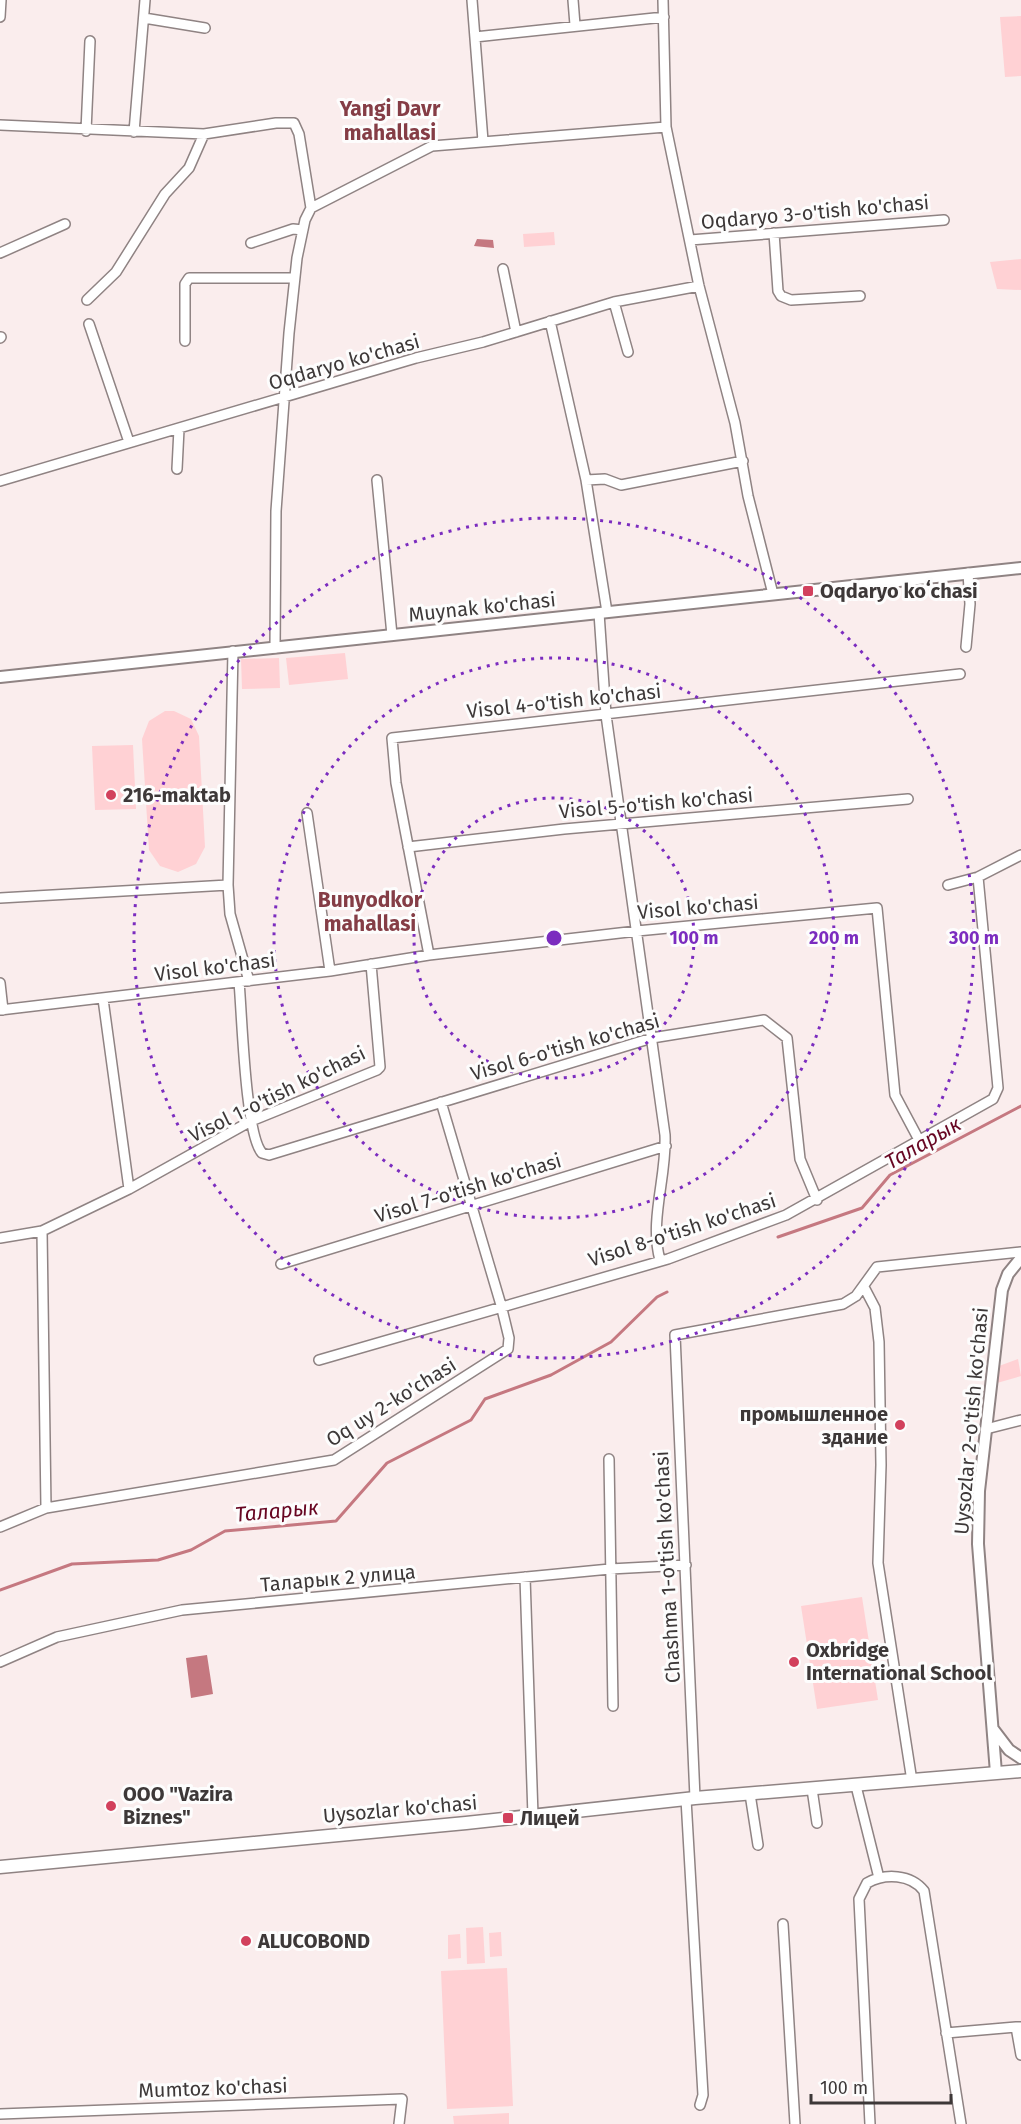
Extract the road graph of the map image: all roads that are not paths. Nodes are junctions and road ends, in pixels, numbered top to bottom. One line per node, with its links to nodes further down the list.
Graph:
1 (1, 0): 7 (street)
2 (145, 0): 8 (street)
3 (472, 0): 11 (street)
4 (573, 0): 9 (street)
5 (663, 0): 6 (street)
6 (664, 17): 9 (street); 14 (street)
7 (0, 18)
8 (144, 18): 10 (street); 16 (street)
9 (575, 25): 11 (street)
10 (205, 28)
11 (475, 37): 18 (street)
12 (90, 42): 15 (street)
13 (0, 125): 15 (street)
14 (666, 127): 18 (street); 24 (street)
15 (86, 131): 16 (street)
16 (134, 132): 17 (street)
17 (204, 134): 19 (street); 31 (street)
18 (483, 141): 19 (street)
19 (311, 207): 22 (street)
20 (944, 220): 23 (street, Oqdaryo 3-o'tish ko'chasi)
21 (65, 224): 26 (street)
22 (303, 230): 25 (street); 28 (street)
23 (774, 232): 24 (street, Oqdaryo 3-o'tish ko'chasi); 30 (street)
24 (690, 240): 29 (street)
25 (251, 243)
26 (0, 253)
27 (503, 269): 35 (street)
28 (294, 278): 36 (street); 38 (street)
29 (699, 286): 32 (street, Oqdaryo ko'chasi); 41 (street)
30 (860, 297)
31 (87, 300)
32 (614, 302): 33 (street, Oqdaryo ko'chasi); 37 (street)
33 (550, 321): 35 (street, Oqdaryo ko'chasi); 44 (street)
34 (89, 324): 40 (street)
35 (516, 332): 38 (street, Oqdaryo ko'chasi)
36 (185, 340)
37 (628, 352)
38 (286, 398): 39 (street, Oqdaryo ko'chasi); 52 (street)
39 (179, 429): 40 (street, Oqdaryo ko'chasi); 42 (street)
40 (129, 442): 45 (street, Oqdaryo ko'chasi)
41 (743, 461): 44 (street); 48 (street)
42 (177, 469)
43 (377, 480): 50 (street)
44 (586, 480): 49 (street)
45 (0, 481)
46 (1021, 568): 47 (street, Muynak ko'chasi)
47 (968, 573): 48 (street, Muynak ko'chasi); 51 (street)
48 (773, 594): 49 (street, Muynak ko'chasi)
49 (603, 613): 50 (street, Muynak ko'chasi); 56 (street)
50 (392, 635): 52 (street, Muynak ko'chasi)
51 (966, 647)
52 (275, 648): 53 (street, Muynak ko'chasi)
53 (233, 651): 55 (street, Muynak ko'chasi); 63 (street)
54 (960, 674): 56 (street, Visol 4-o'tish ko'chasi)
55 (0, 677)
56 (606, 715): 59 (street); 60 (street, Visol 4-o'tish ko'chasi)
57 (908, 799): 59 (street, Visol 5-o'tish ko'chasi)
58 (307, 813): 69 (street)
59 (620, 824): 60 (street, Visol 5-o'tish ko'chasi); 66 (street)
60 (408, 847): 67 (street, Visol 4-o'tish ko'chasi)
61 (1021, 855): 62 (street)
62 (978, 877): 64 (street); 77 (street, Visol 8-o'tish ko'chasi)
63 (228, 885): 65 (street); 71 (street)
64 (948, 885)
65 (0, 898)
66 (637, 931): 67 (street, Visol ko'chasi); 74 (street); 77 (street, Visol ko'chasi)
67 (429, 955): 68 (street, Visol ko'chasi)
68 (371, 964): 69 (street, Visol ko'chasi); 76 (street, Visol 1-o'tish ko'chasi)
69 (330, 971): 71 (street, Visol ko'chasi)
70 (0, 982): 73 (street)
71 (244, 982): 72 (street, Visol ko'chasi); 76 (street)
72 (103, 999): 73 (street, Visol ko'chasi); 79 (street)
73 (1, 1010)
74 (652, 1038): 75 (street, Visol 6-o'tish ko'chasi); 78 (street); 80 (street, Visol 6-o'tish ko'chasi)
75 (441, 1102): 76 (street, Visol 6-o'tish ko'chasi); 81 (street, Oq uy 2-ko'chasi)
76 (251, 1121): 79 (street, Visol 1-o'tish ko'chasi)
77 (919, 1140): 80 (street, Visol 8-o'tish ko'chasi)
78 (666, 1146): 81 (street, Visol 7-o'tish ko'chasi); 86 (street)
79 (129, 1189): 82 (street, Visol 1-o'tish ko'chasi)
80 (817, 1200): 86 (street, Visol 8-o'tish ko'chasi)
81 (471, 1205): 87 (street, Visol 7-o'tish ko'chasi); 89 (street, Oq uy 2-ko'chasi)
82 (42, 1231): 83 (street, Visol 1-o'tish ko'chasi); 94 (street)
83 (0, 1238)
84 (1021, 1252): 88 (street)
85 (1021, 1258): 92 (street, Uysozlar 2-o'tish ko'chasi)
86 (660, 1260): 89 (street, Visol 8-o'tish ko'chasi)
87 (281, 1264)
88 (864, 1287): 96 (street, Chashma 1-o'tish ko'chasi); 105 (street)
89 (501, 1305): 90 (street, Visol 8-o'tish ko'chasi); 94 (street, Oq uy 2-ko'chasi)
90 (319, 1360)
91 (1021, 1420): 92 (street)
92 (986, 1429): 101 (street, Uysozlar 2-o'tish ko'chasi)
93 (609, 1459): 97 (street)
94 (46, 1508): 95 (street, Oq uy 2-ko'chasi)
95 (0, 1527)
96 (686, 1565): 97 (street, Таларык 2 улица); 109 (street, Chashma 1-o'tish ko'chasi)
97 (610, 1569): 98 (street, Таларык 2 улица); 100 (street)
98 (525, 1577): 99 (street, Таларык 2 улица); 110 (street)
99 (0, 1662)
100 (613, 1706)
101 (992, 1728): 102 (street); 104 (street, Uysozlar 2-o'tish ko'chasi)
102 (1021, 1758)
103 (1021, 1771): 104 (main road, Uysozlar ko'chasi)
104 (996, 1773): 105 (main road, Uysozlar ko'chasi)
105 (912, 1781): 106 (main road, Uysozlar ko'chasi)
106 (856, 1786): 107 (main road, Uysozlar ko'chasi); 114 (street)
107 (813, 1789): 108 (main road, Uysozlar ko'chasi); 111 (street)
108 (750, 1794): 109 (main road, Uysozlar ko'chasi); 112 (street)
109 (691, 1798): 110 (main road, Uysozlar ko'chasi); 119 (street, Chashma 1-o'tish ko'chasi)
110 (533, 1816): 113 (main road, Uysozlar ko'chasi)
111 (817, 1823)
112 (758, 1845)
113 (0, 1867)
114 (879, 1878): 117 (street); 123 (street)
115 (783, 1924): 122 (street)
116 (1019, 2027): 117 (street); 118 (street)
117 (946, 2034): 124 (street)
118 (1021, 2055)
119 (700, 2105)
120 (0, 2114): 121 (street, Mumtoz ko'chasi)
121 (399, 2124)
122 (795, 2124)
123 (870, 2124)
124 (961, 2124)

